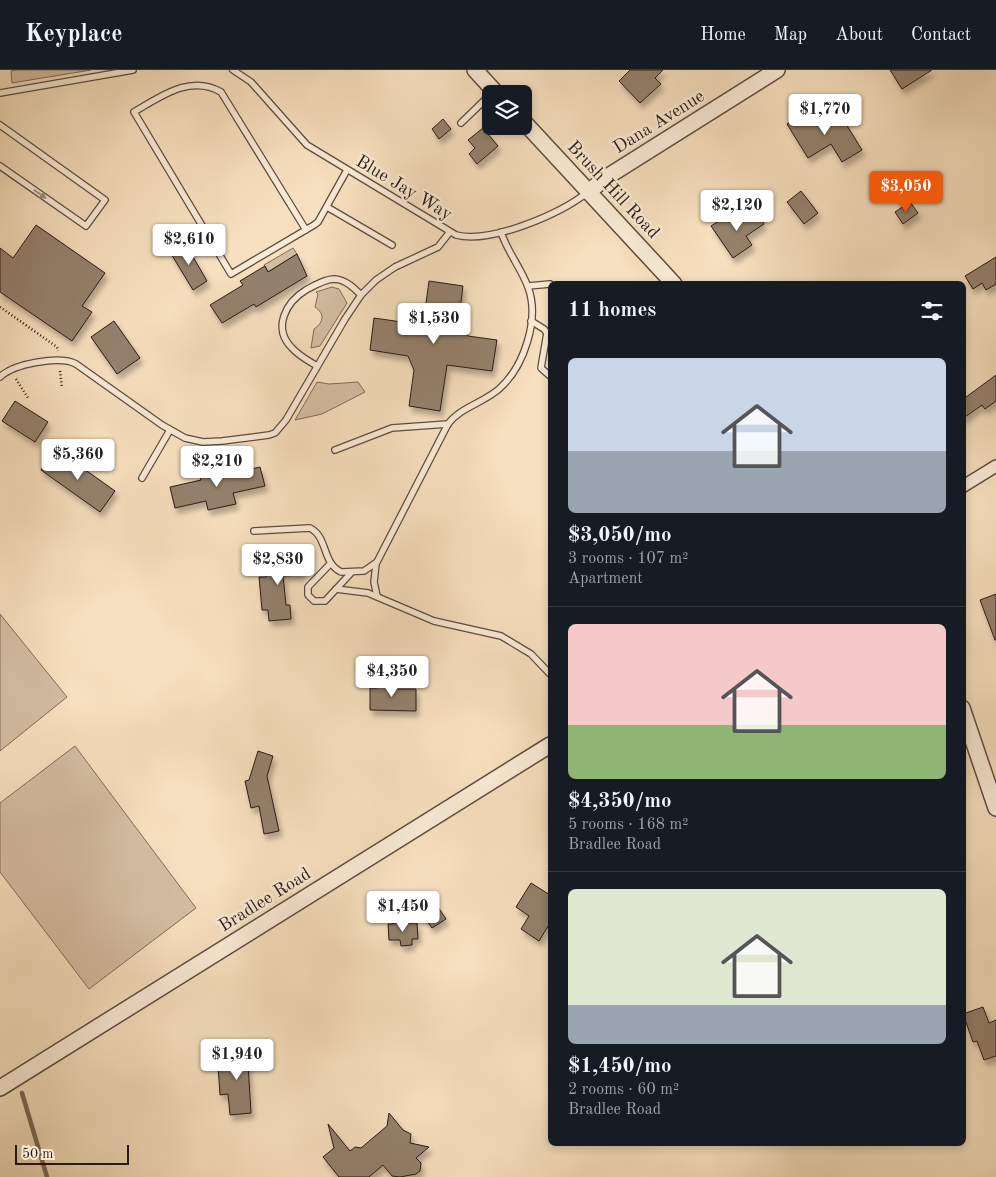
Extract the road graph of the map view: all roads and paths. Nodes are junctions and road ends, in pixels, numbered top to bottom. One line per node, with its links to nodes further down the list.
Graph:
1 (133, 70): 6 (lane)
2 (233, 70): 12 (lane, Blue Jay Way)
3 (475, 70): 5 (street)
4 (777, 70): 13 (street, Dana Avenue)
5 (487, 85)
6 (0, 93)
7 (482, 104): 8 (lane)
8 (460, 123)
9 (0, 125): 11 (lane, one-way to 9)
10 (532, 131): 13 (street, Brush Hill Road)
11 (0, 166)
12 (347, 170): 14 (lane); 17 (lane, Blue Jay Way)
13 (588, 192): 16 (lane, Blue Jay Way); 19 (street, Brush Hill Road)
14 (327, 207): 15 (lane); 18 (lane)
15 (306, 230): 15 (lane)
16 (501, 232): 17 (lane, Blue Jay Way); 21 (lane)
17 (449, 233): 22 (lane)
18 (392, 245)
19 (671, 281)
20 (548, 284): 21 (lane)
21 (528, 286): 24 (lane)
22 (361, 296): 27 (lane); 27 (lane)
23 (0, 307): 26 (path)
24 (530, 322): 25 (lane); 31 (lane)
25 (548, 335): 28 (lane)
26 (59, 360): 29 (lane); 30 (path); 32 (lane)
27 (317, 366): 32 (lane)
28 (548, 374)
29 (0, 377)
30 (62, 388)
31 (448, 424): 33 (lane); 38 (lane)
32 (170, 430): 35 (lane)
33 (335, 450)
34 (996, 466): 36 (street)
35 (142, 478)
36 (966, 485)
37 (254, 531): 39 (lane)
38 (377, 562): 40 (lane); 42 (lane)
39 (330, 564): 40 (lane); 41 (lane)
40 (350, 573): 41 (lane)
41 (336, 589): 42 (lane)
42 (377, 596): 43 (lane)
43 (548, 672)
44 (966, 720): 46 (street)
45 (548, 745): 47 (street, Bradlee Road)
46 (996, 808)
47 (0, 1088)

